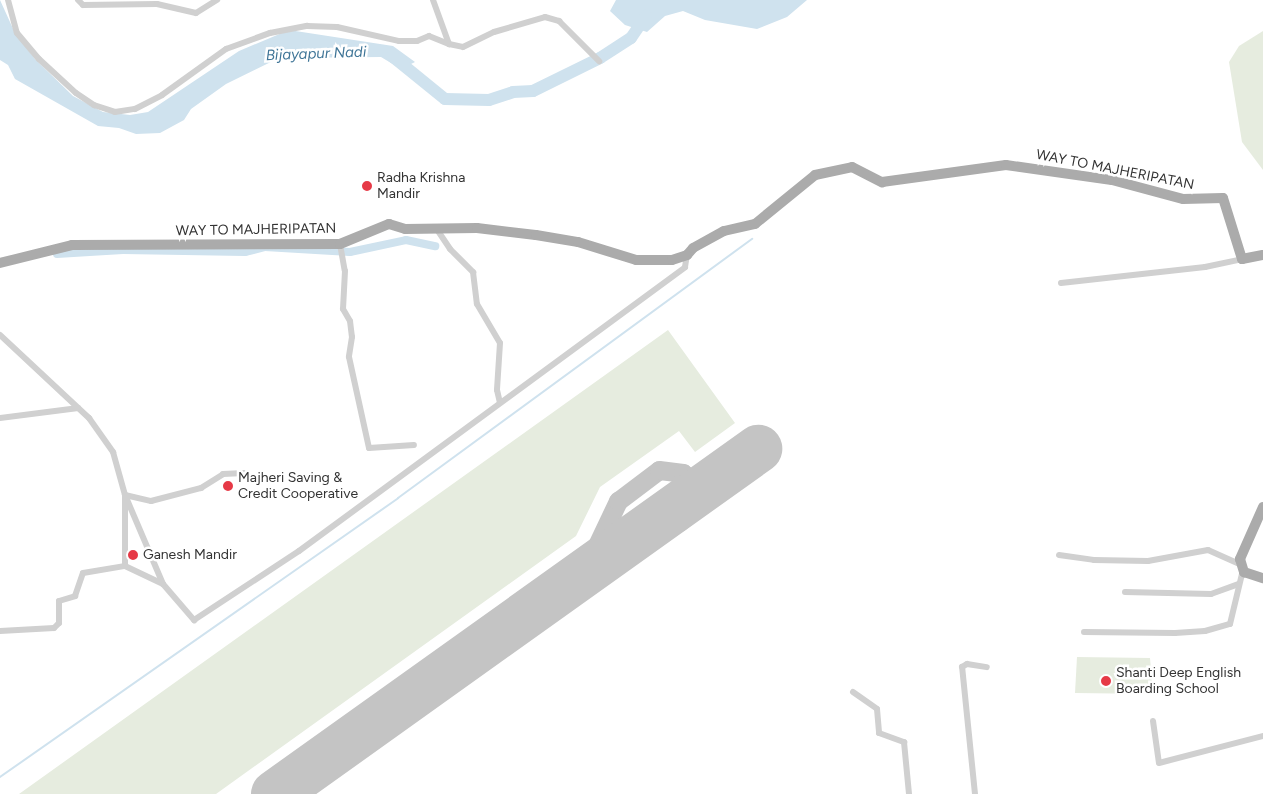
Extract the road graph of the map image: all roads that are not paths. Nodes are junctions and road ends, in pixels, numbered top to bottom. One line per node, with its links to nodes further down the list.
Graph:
1 (8, 0): 5 (street)
2 (78, 0): 3 (street)
3 (217, 0)
4 (433, 0): 5 (street)
5 (449, 44): 6 (street)
6 (597, 59)
7 (438, 231): 8 (main road, WAY TO MAJHERIPATAN); 9 (main road, WAY TO MAJHERIPATAN); 15 (street)
8 (340, 244): 12 (main road, WAY TO MAJHERIPATAN); 18 (street)
9 (687, 255): 11 (main road, WAY TO MAJHERIPATAN); 15 (street)
10 (1263, 255): 11 (main road)
11 (1242, 259): 13 (street)
12 (0, 263)
13 (1061, 283)
14 (0, 335): 16 (street)
15 (500, 403): 26 (street)
16 (78, 408): 17 (street); 20 (street)
17 (0, 418)
18 (414, 445)
19 (244, 473): 20 (street)
20 (125, 495): 23 (street); 26 (street)
21 (1263, 507): 24 (main road)
22 (1059, 555): 24 (street)
23 (125, 566): 26 (street); 29 (street)
24 (1241, 567): 25 (main road); 27 (street)
25 (1263, 578)
26 (163, 584)
27 (1238, 584): 28 (street); 30 (street)
28 (1125, 592)
29 (0, 631)
30 (1084, 632)
31 (988, 667): 36 (street)
32 (853, 692): 35 (street)
33 (1153, 721): 34 (street)
34 (1263, 736)
35 (910, 794)
36 (975, 794)

